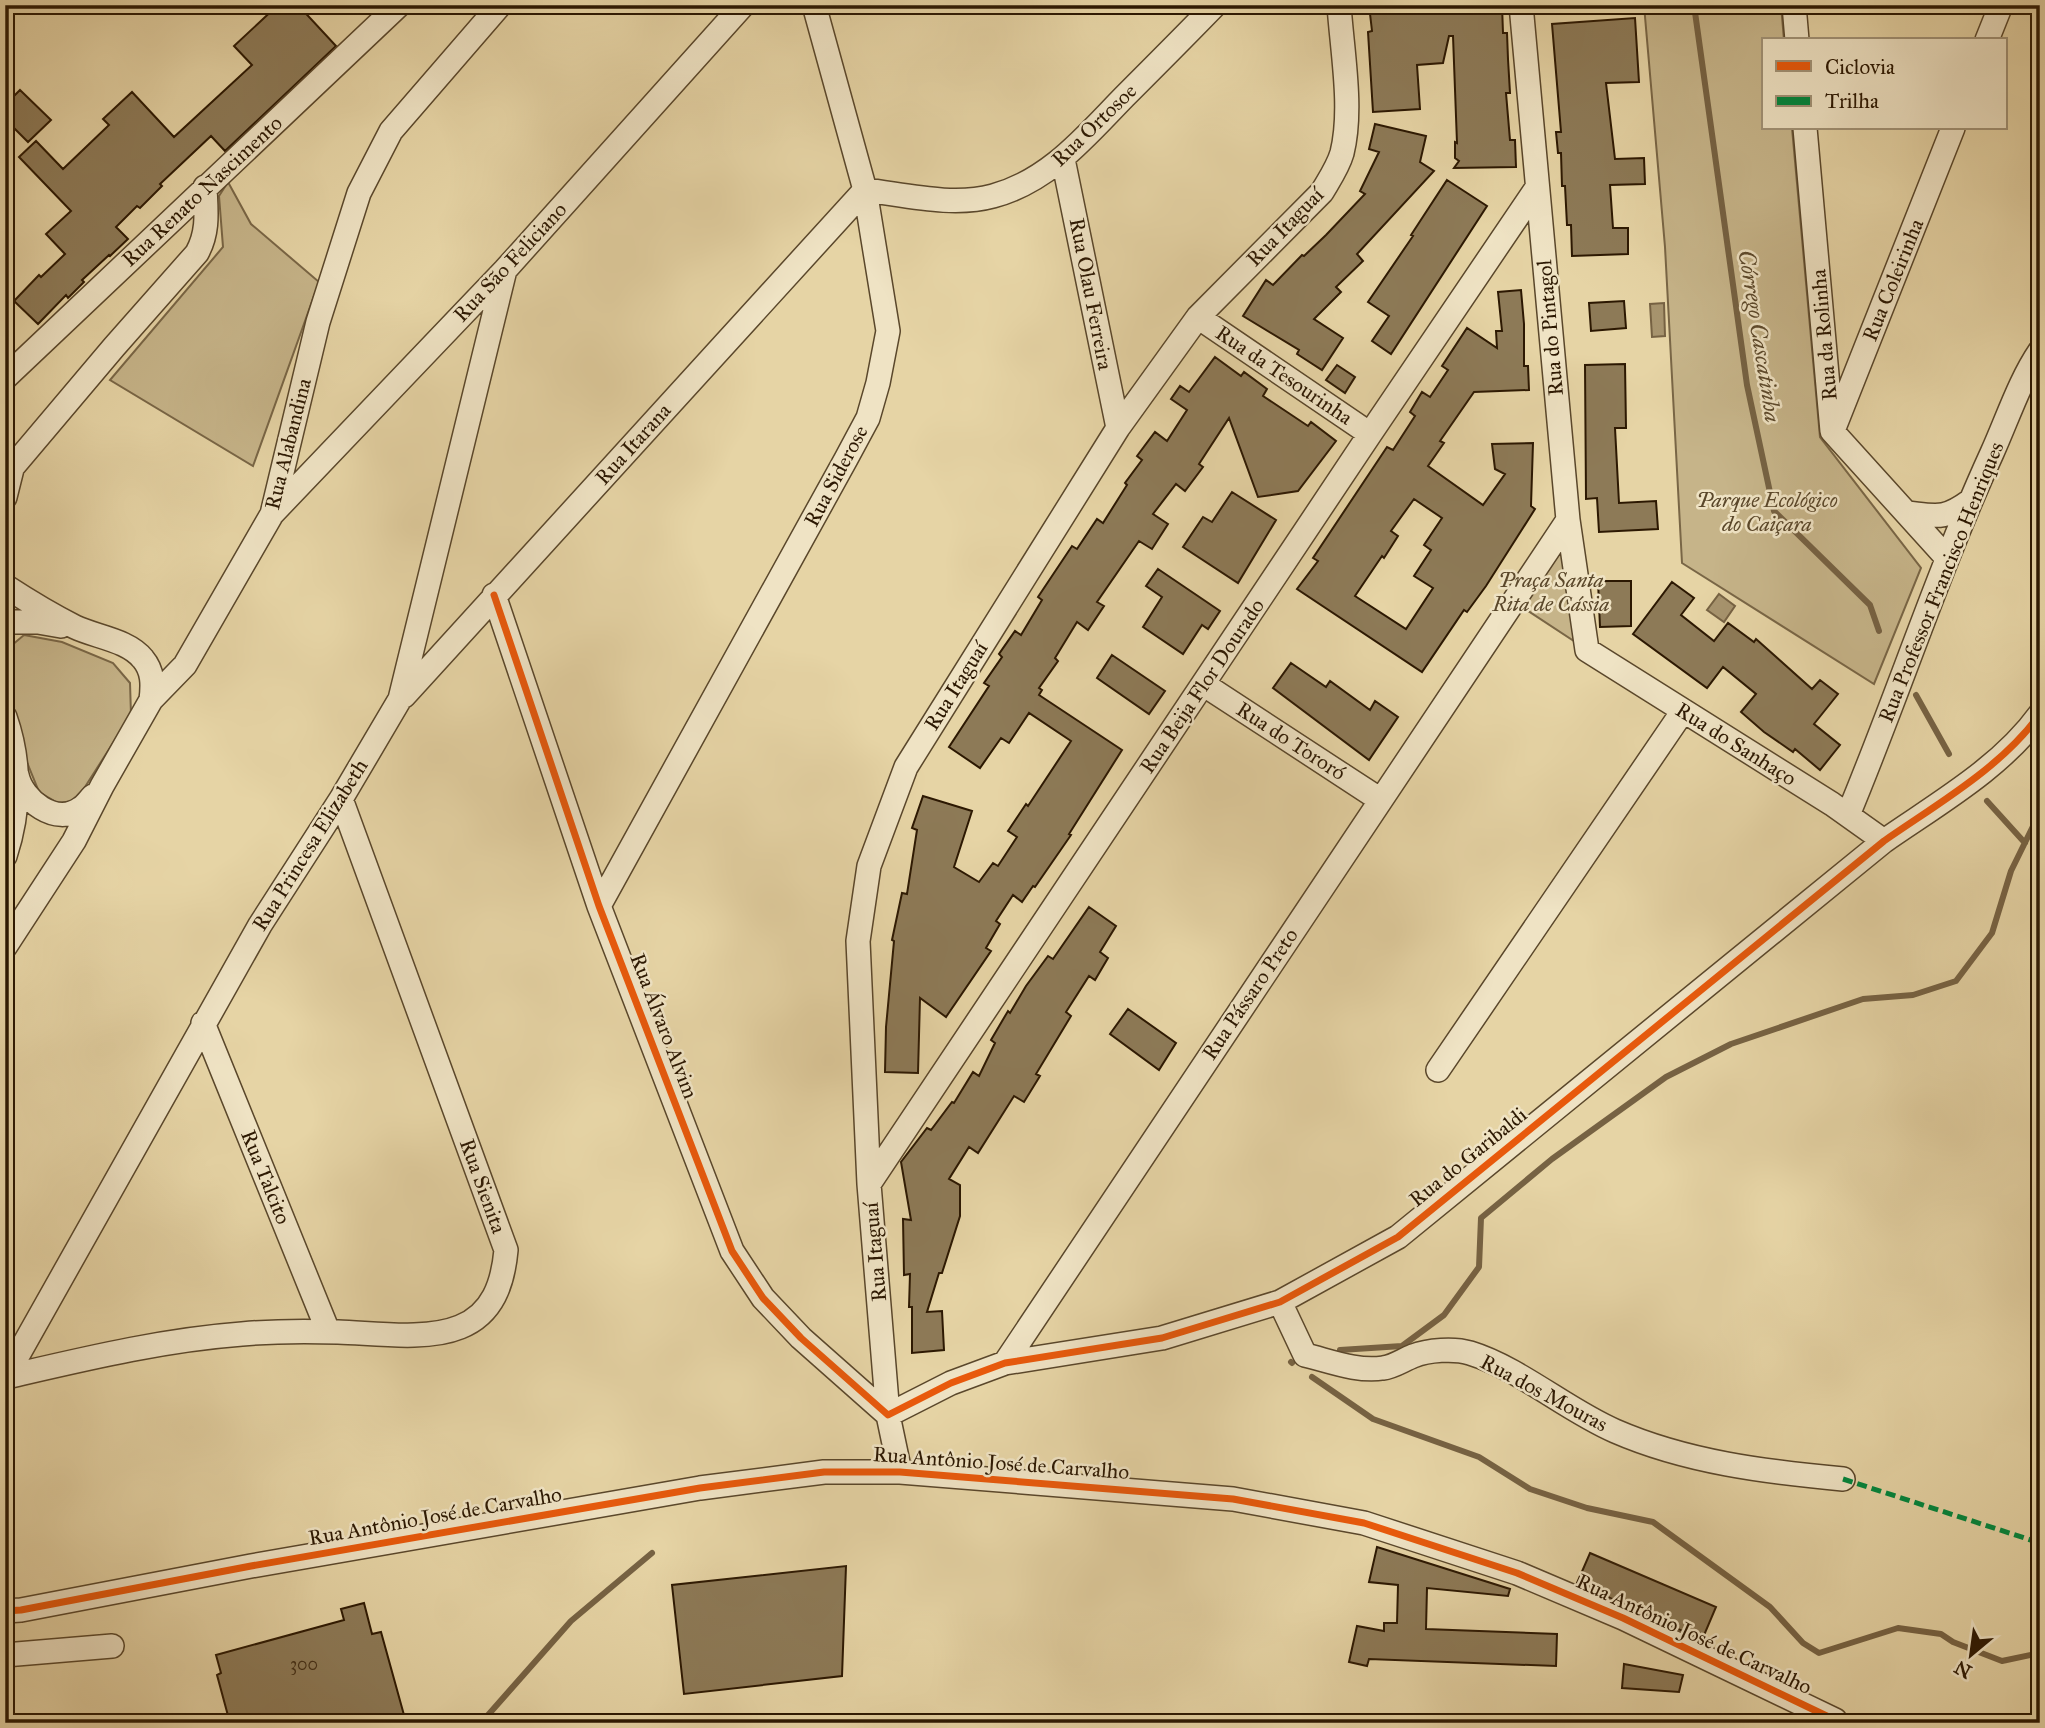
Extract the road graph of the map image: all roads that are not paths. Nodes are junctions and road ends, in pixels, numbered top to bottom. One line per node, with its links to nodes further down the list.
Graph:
1 (399, 5): 15 (street, Rua Renato Nascimento)
2 (500, 5): 29 (street, Rua Alabandina)
3 (743, 5): 18 (street, Rua São Feliciano)
4 (814, 5): 16 (street, Rua Siderose)
5 (1215, 5): 14 (street, Rua Ortosoe)
6 (1339, 5): 19 (street, Rua Itaguaí)
7 (1521, 5): 17 (street, Rua do Pintagol)
8 (1794, 5): 10 (street)
9 (1996, 7): 11 (street)
10 (1797, 38)
11 (1988, 38)
12 (1805, 130): 23 (street, Rua da Rolinha)
13 (1951, 130): 23 (street, Rua Coleirinha)
14 (1063, 159): 16 (street, Rua Ortosoe); 22 (street, Rua Olau Ferreira)
15 (205, 187): 21 (street, Rua Renato Nascimento); 25 (street)
16 (865, 190): 33 (street, Rua Itarana); 50 (street, Rua Siderose)
17 (1536, 190): 24 (street, Rua Beija Flor Dourado); 30 (street, Rua do Pintagol)
18 (505, 270): 29 (street, Rua São Feliciano); 38 (street, Rua Princesa Elizabeth)
19 (1198, 317): 22 (street, Rua Itaguaí); 24 (street, Rua da Tesourinha)
20 (2040, 351): 27 (street, Rua Professor Francisco Henriques)
21 (5, 378)
22 (1118, 428): 54 (street, Rua Itaguaí)
23 (1832, 431): 28 (street, Rua da Rolinha)
24 (1370, 434): 37 (street, Rua Beija Flor Dourado)
25 (9, 472): 26 (street)
26 (5, 497)
27 (1970, 501): 28 (street); 31 (street, Rua Professor Francisco Henriques)
28 (1906, 513): 31 (street, Rua da Rolinha)
29 (272, 514): 39 (street, Rua Alabandina)
30 (1568, 520): 36 (street, Rua do Pintagol); 46 (street, Rua Pássaro Preto)
31 (1947, 558): 47 (street, Rua Professor Francisco Henriques)
32 (5, 586): 35 (street)
33 (494, 595): 38 (street, Rua Itarana); 50 (street, Rua Álvaro Alvim)
34 (5, 622): 35 (street)
35 (78, 629): 39 (street)
36 (1587, 650): 40 (street, Rua do Sanhaço)
37 (1203, 684): 46 (street, Rua do Tororó); 54 (street, Rua Beija Flor Dourado)
38 (400, 699): 45 (street, Rua Princesa Elizabeth)
39 (151, 700): 44 (street, Rua Alabandina)
40 (1683, 711): 47 (street, Rua do Sanhaço); 53 (street)
41 (2040, 714): 48 (street, Rua do Garibaldi)
42 (5, 717): 43 (street)
43 (17, 772): 44 (street); 49 (street)
44 (102, 786): 51 (street, Rua Alabandina)
45 (341, 799): 52 (street, Rua Princesa Elizabeth); 56 (street, Rua Sienita)
46 (1379, 799): 57 (street, Rua Pássaro Preto)
47 (1848, 815): 48 (street, Rua do Sanhaço)
48 (1884, 841): 55 (street, Rua do Garibaldi)
49 (5, 856)
50 (599, 906): 59 (street, Rua Álvaro Alvim)
51 (5, 947)
52 (203, 1023): 56 (street, Rua Talcito); 58 (street, Rua Princesa Elizabeth)
53 (1438, 1070)
54 (869, 1184): 59 (street, Rua Itaguaí)
55 (1280, 1301): 57 (street, Rua do Garibaldi); 61 (street, Rua dos Mouras)
56 (328, 1331): 58 (street, Rua Sienita)
57 (1005, 1363): 59 (street)
58 (6, 1377)
59 (888, 1415): 60 (street, Rua Itaguaí)
60 (900, 1472): 62 (street, Rua Antônio José de Carvalho); 65 (street, Rua Antônio José de Carvalho)
61 (1843, 1479)
62 (5, 1611)
63 (112, 1646): 64 (street)
64 (5, 1655)
65 (1836, 1723)

